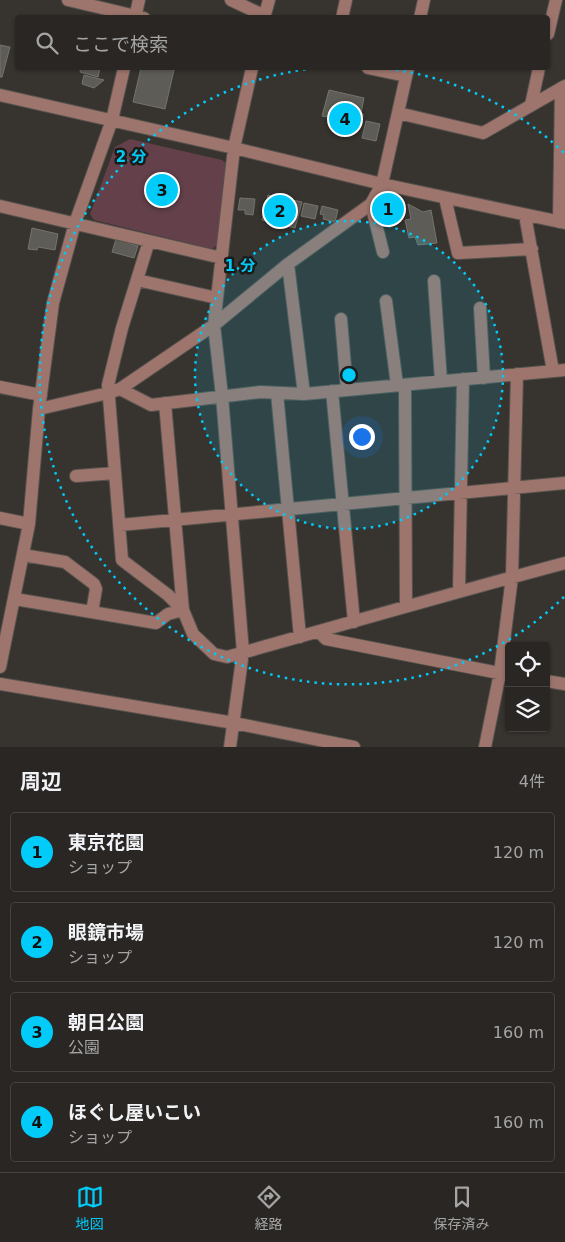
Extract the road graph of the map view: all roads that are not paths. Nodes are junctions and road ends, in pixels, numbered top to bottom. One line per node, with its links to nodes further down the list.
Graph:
1 (68, 0): 8 (street)
2 (138, 0): 9 (street)
3 (231, 0): 10 (street)
4 (269, 0): 11 (street)
5 (346, 0): 12 (street)
6 (424, 0): 13 (street)
7 (556, 0): 14 (street)
8 (130, 15)
9 (138, 15)
10 (261, 15)
11 (265, 15)
12 (343, 15)
13 (421, 15)
14 (550, 26)
15 (124, 70): 24 (street)
16 (252, 70): 25 (street)
17 (388, 70): 19 (street)
18 (539, 70): 22 (street)
19 (407, 72): 23 (street)
20 (563, 87): 22 (street); 32 (street)
21 (0, 95): 24 (street)
22 (531, 105): 23 (street)
23 (398, 113): 26 (street)
24 (112, 120): 25 (street); 31 (street)
25 (234, 148): 26 (street); 36 (street)
26 (382, 184): 27 (street); 28 (street)
27 (445, 198): 30 (street); 34 (street)
28 (371, 204): 35 (street); 37 (street)
29 (0, 206): 31 (street)
30 (526, 215): 32 (street); 34 (street)
31 (75, 223): 33 (street); 57 (street)
32 (562, 223)
33 (149, 240): 36 (street); 38 (street)
34 (532, 250): 45 (street)
35 (383, 252)
36 (222, 258): 40 (street)
37 (288, 264): 44 (street); 56 (street)
38 (137, 280): 40 (street); 53 (street)
39 (434, 281): 49 (street)
40 (217, 298): 44 (street)
41 (386, 301): 50 (street)
42 (480, 308): 47 (street)
43 (342, 320): 52 (street)
44 (214, 325): 53 (street); 58 (street)
45 (559, 371): 46 (street)
46 (517, 374): 47 (street); 64 (street)
47 (484, 378): 48 (street)
48 (464, 379): 49 (street); 65 (street)
49 (441, 381): 50 (street)
50 (401, 385): 52 (street); 66 (street)
51 (0, 387): 57 (street)
52 (347, 390): 54 (street)
53 (114, 391): 59 (street); 60 (street); 61 (street)
54 (332, 391): 56 (street); 67 (street)
55 (277, 393): 56 (street); 58 (street); 68 (street)
56 (304, 394)
57 (41, 395): 60 (street)
58 (222, 396): 59 (street); 69 (street)
59 (165, 403): 71 (street)
60 (39, 409): 72 (street)
61 (115, 473): 62 (street); 73 (street)
62 (76, 476)
63 (565, 483): 64 (street)
64 (514, 488): 65 (street); 76 (street)
65 (462, 493): 66 (street); 77 (street)
66 (406, 499): 67 (street); 79 (street)
67 (343, 505): 68 (street); 82 (street)
68 (287, 510): 69 (street); 84 (street)
69 (232, 516): 71 (street); 85 (street)
70 (0, 518): 72 (street)
71 (176, 520): 73 (street); 80 (street)
72 (29, 524): 74 (street)
73 (120, 525): 80 (street)
74 (23, 555): 78 (street); 81 (street)
75 (565, 563): 76 (street)
76 (512, 577): 77 (street); 87 (street)
77 (459, 592): 79 (street)
78 (15, 599): 81 (street); 86 (street)
79 (406, 606): 82 (street)
80 (183, 610): 81 (street); 85 (street)
81 (92, 612)
82 (354, 622): 83 (street)
83 (320, 632): 84 (street); 87 (street)
84 (300, 637): 85 (street)
85 (243, 652): 91 (street)
86 (0, 667)
87 (504, 674): 94 (street)
88 (550, 682): 90 (street)
89 (0, 684): 91 (street)
90 (565, 684)
91 (234, 723): 92 (street); 93 (street)
92 (230, 747)
93 (354, 747)
94 (485, 747)

